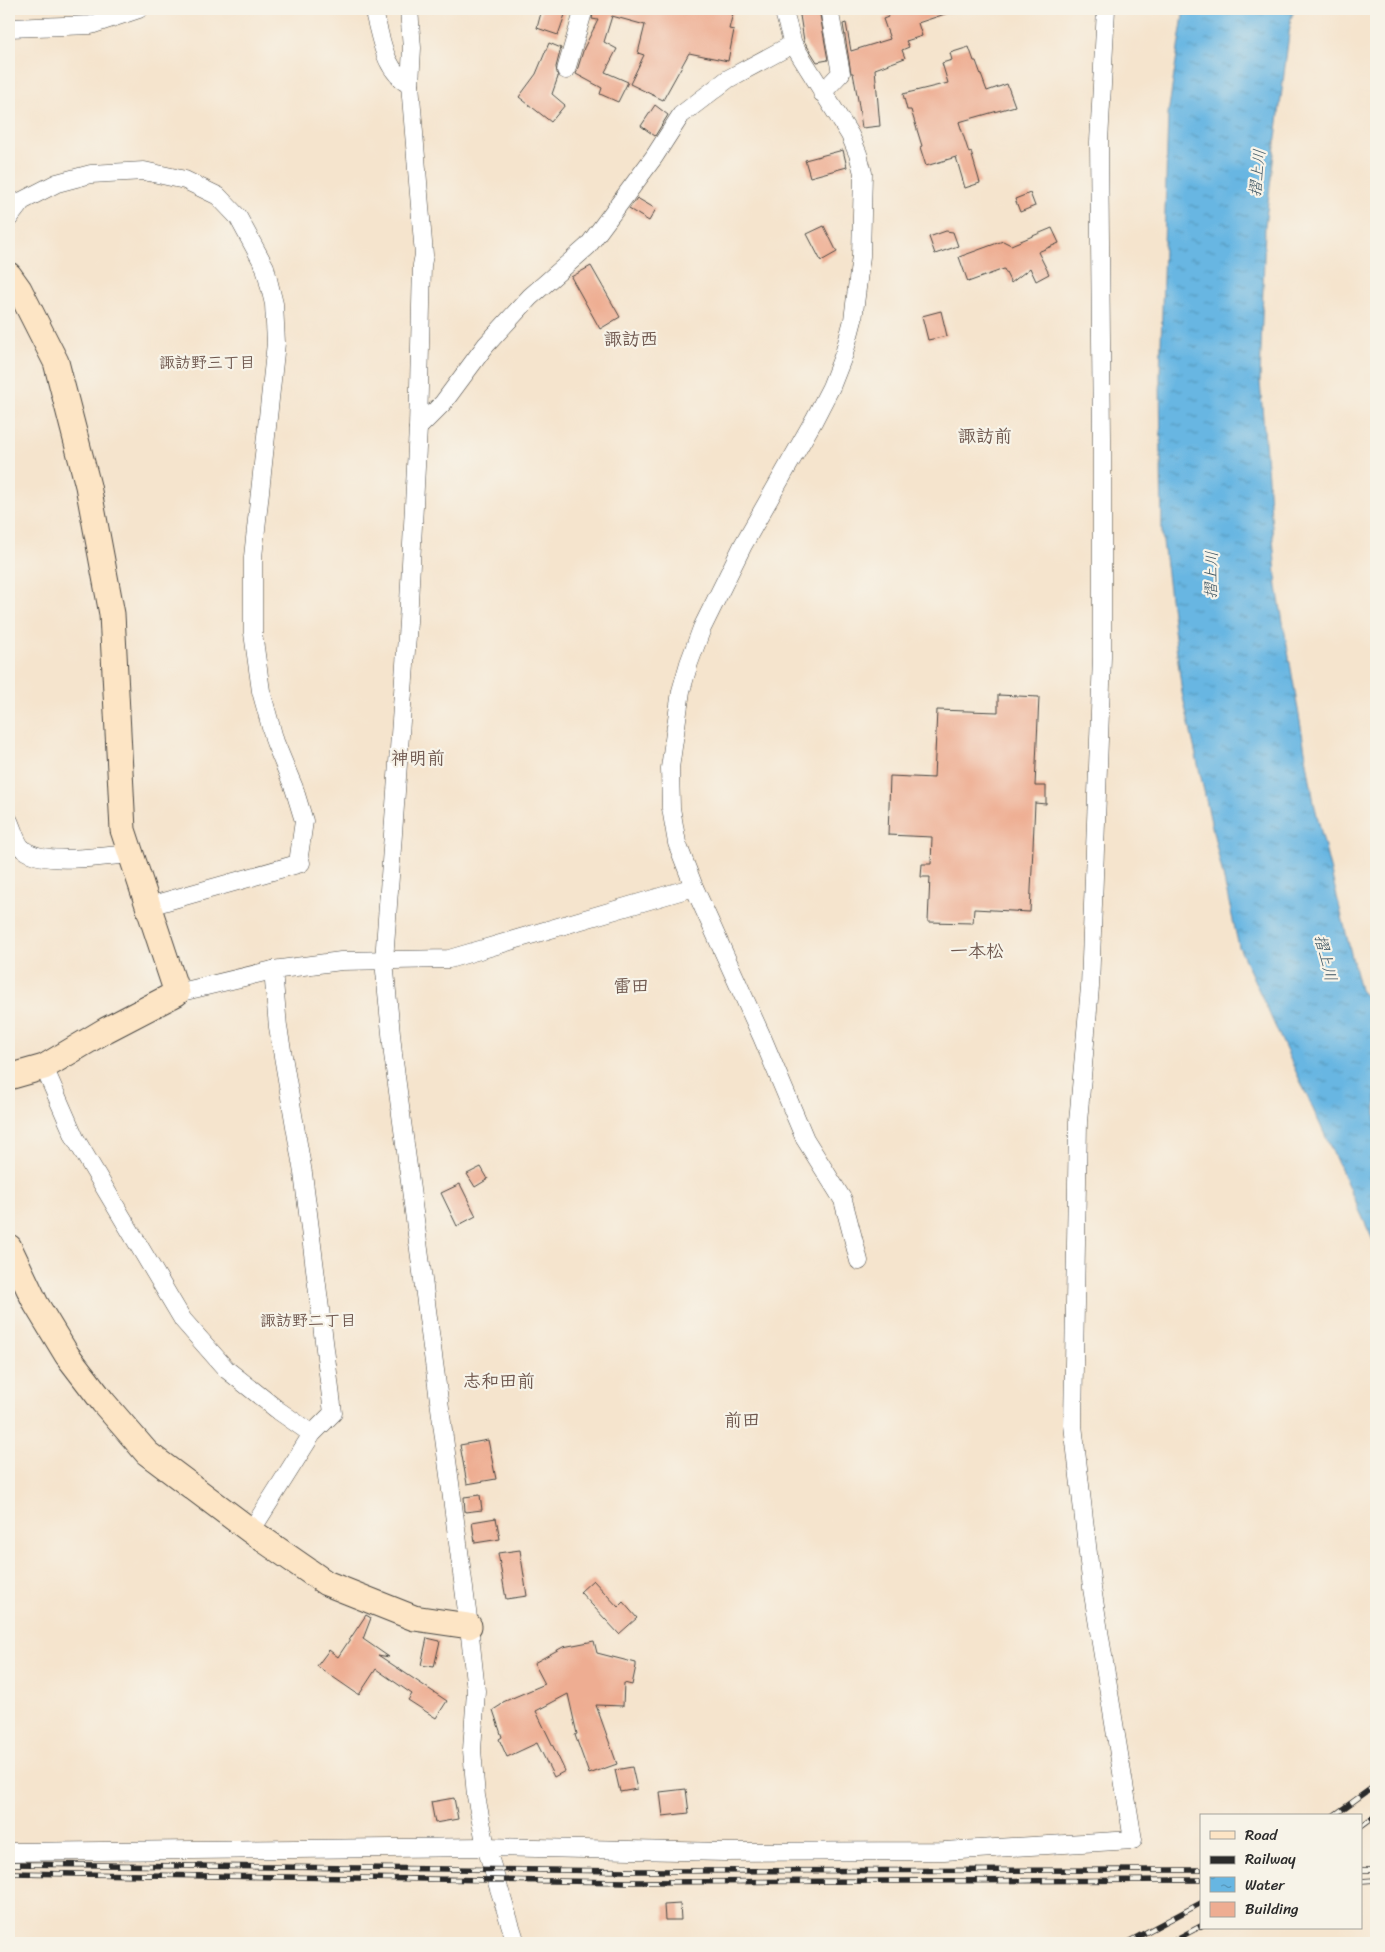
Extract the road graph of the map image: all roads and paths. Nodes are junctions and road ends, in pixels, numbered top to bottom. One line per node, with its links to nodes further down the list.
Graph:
1 (140, 9): 8 (street)
2 (373, 9): 11 (street)
3 (409, 9): 11 (street)
4 (584, 9): 10 (street)
5 (783, 9): 9 (street)
6 (829, 9): 12 (street)
7 (1106, 9): 30 (street)
8 (9, 28)
9 (793, 44): 12 (street); 15 (street)
10 (566, 70)
11 (410, 84): 15 (street)
12 (822, 93): 18 (street)
13 (9, 218): 19 (street)
14 (9, 275): 17 (street)
15 (418, 428): 20 (street)
16 (9, 821): 17 (street)
17 (130, 854): 19 (street)
18 (694, 887): 20 (street); 26 (street)
19 (149, 906): 22 (street)
20 (384, 961): 21 (street); 29 (street)
21 (273, 970): 22 (street); 27 (street)
22 (177, 993): 23 (street)
23 (44, 1067): 24 (street); 27 (street)
24 (9, 1077)
25 (9, 1247): 28 (street)
26 (858, 1261)
27 (312, 1434): 28 (street)
28 (250, 1531): 29 (street)
29 (469, 1626): 30 (street)
30 (486, 1847): 31 (street); 32 (street)
31 (9, 1852)
32 (516, 1943)

